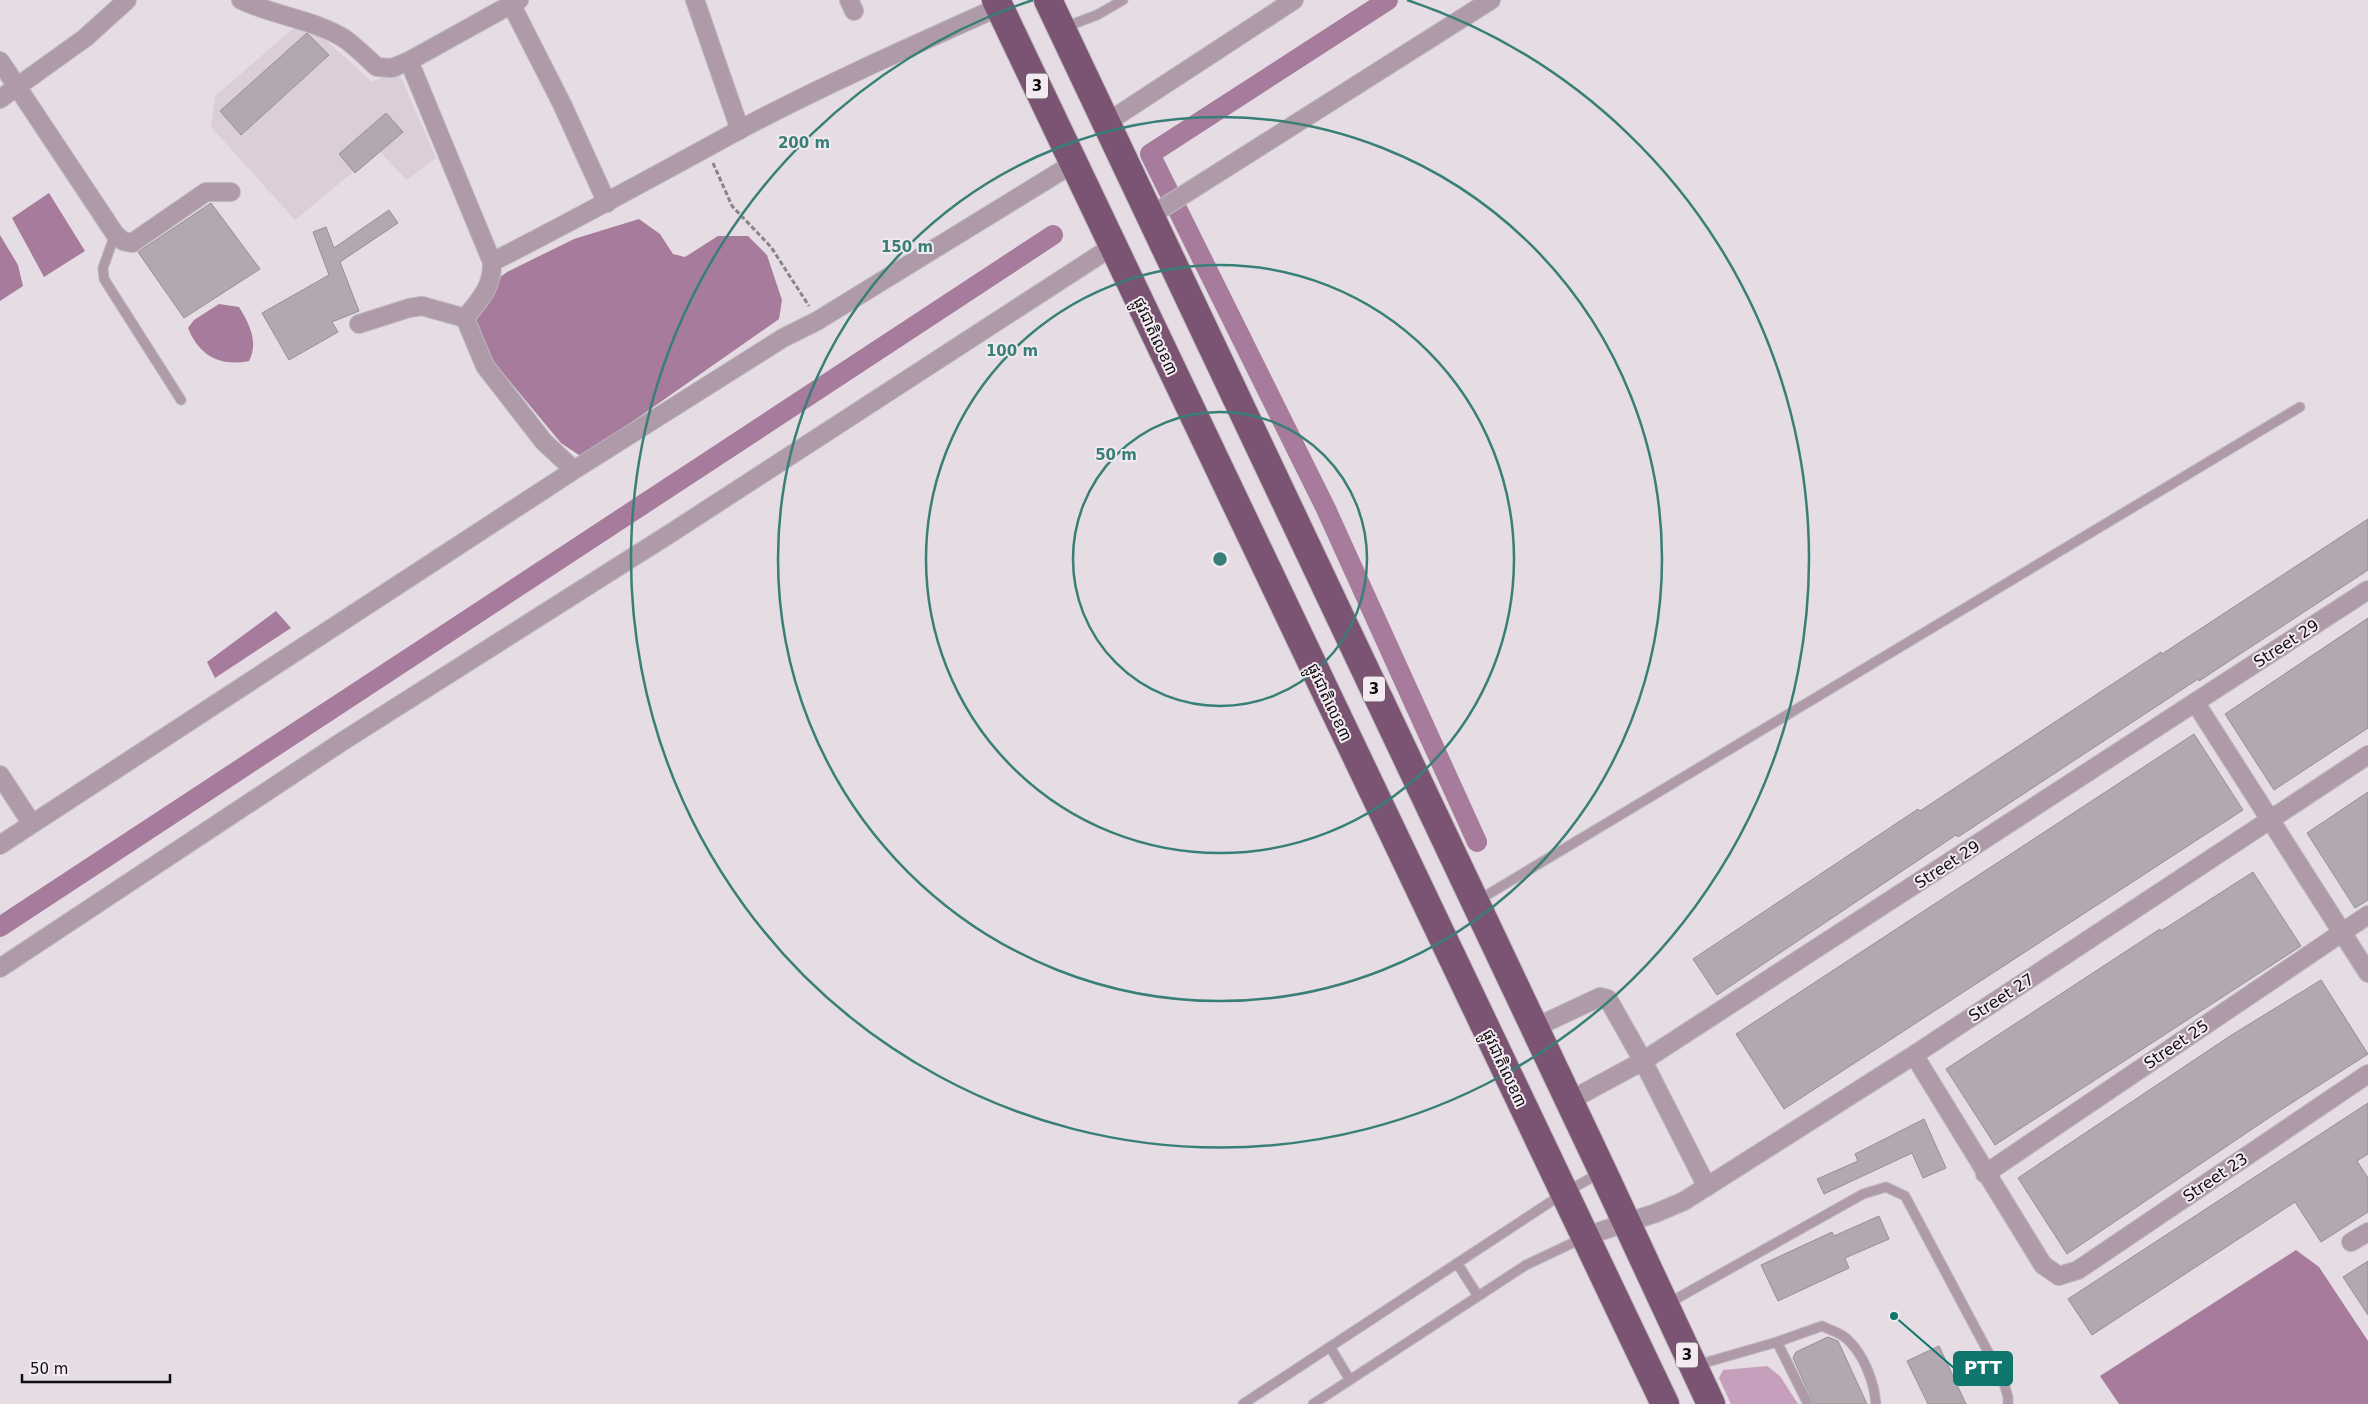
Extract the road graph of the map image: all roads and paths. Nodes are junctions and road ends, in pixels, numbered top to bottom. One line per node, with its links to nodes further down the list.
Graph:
1 (127, 0): 13 (street)
2 (241, 0): 12 (street)
3 (695, 0): 15 (street)
4 (1048, 0): 10 (highway, 3)
5 (1123, 0): 10 (lane)
6 (1294, 0): 16 (street)
7 (1491, 0): 21 (street)
8 (513, 1): 12 (street); 20 (street)
9 (998, 3): 15 (street); 18 (highway, ផ្លូវជាតិលេខ៣ / 3)
10 (1061, 28): 16 (highway, 3)
11 (0, 61): 13 (street)
12 (410, 61): 24 (street)
13 (18, 88): 14 (street); 22 (street)
14 (0, 99)
15 (740, 130): 17 (street)
16 (1111, 133): 21 (highway, 3)
17 (706, 149): 20 (street); 26 (path)
18 (1076, 167): 23 (highway, ផ្លូវជាតិលេខ៣ / 3); 26 (street)
19 (231, 192): 22 (street)
20 (607, 203): 24 (street)
21 (1148, 212): 38 (highway, 3)
22 (115, 234): 28 (lane)
23 (1109, 238): 41 (street); 51 (highway, ផ្លូវជាតិលេខ៣ / 3)
24 (492, 262): 25 (street)
25 (465, 318): 27 (street); 30 (street)
26 (817, 321): 30 (street)
27 (359, 324)
28 (181, 400)
29 (2300, 407): 38 (lane)
30 (574, 470): 36 (street)
31 (2368, 590): 32 (street, Street 29)
32 (2195, 702): 35 (street); 45 (street, Street 29)
33 (2368, 755): 35 (street, Street 27)
34 (0, 775): 36 (street)
35 (2270, 820): 40 (street); 44 (street, Street 27)
36 (32, 824): 37 (street)
37 (0, 846)
38 (1475, 902): 43 (highway, 3)
39 (2368, 915): 40 (street, Street 25)
40 (2341, 933): 42 (street); 49 (street, Street 25)
41 (0, 968)
42 (2368, 973)
43 (1534, 1028): 45 (street); 47 (highway, 3)
44 (1914, 1055): 49 (street); 50 (street, Street 27)
45 (1643, 1061): 47 (street, Street 29); 50 (street)
46 (2368, 1074): 49 (street, Street 23)
47 (1568, 1101): 48 (highway, 3)
48 (1603, 1172): 51 (lane); 52 (highway, 3)
49 (1985, 1174)
50 (1708, 1187): 52 (street, Street 27)
51 (1564, 1193): 54 (highway, ផ្លូវជាតិលេខ៣ / 3); 56 (lane)
52 (1625, 1222): 54 (street, Street 27); 58 (highway, 3)
53 (2368, 1232): 55 (street)
54 (1586, 1236): 57 (lane); 65 (highway, ផ្លូវជាតិលេខ៣ / 3)
55 (2352, 1242)
56 (1457, 1263): 57 (lane); 60 (lane)
57 (1478, 1296): 62 (lane)
58 (1664, 1306): 61 (highway, 3); 69 (lane)
59 (1777, 1342): 61 (lane); 67 (lane); 68 (lane)
60 (1330, 1347): 62 (lane); 63 (lane)
61 (1692, 1366): 66 (highway, 3)
62 (1350, 1380): 64 (lane)
63 (1244, 1404)
64 (1313, 1404)
65 (1665, 1404)
66 (1711, 1404)
67 (1808, 1404)
68 (1876, 1404)
69 (2008, 1404)

